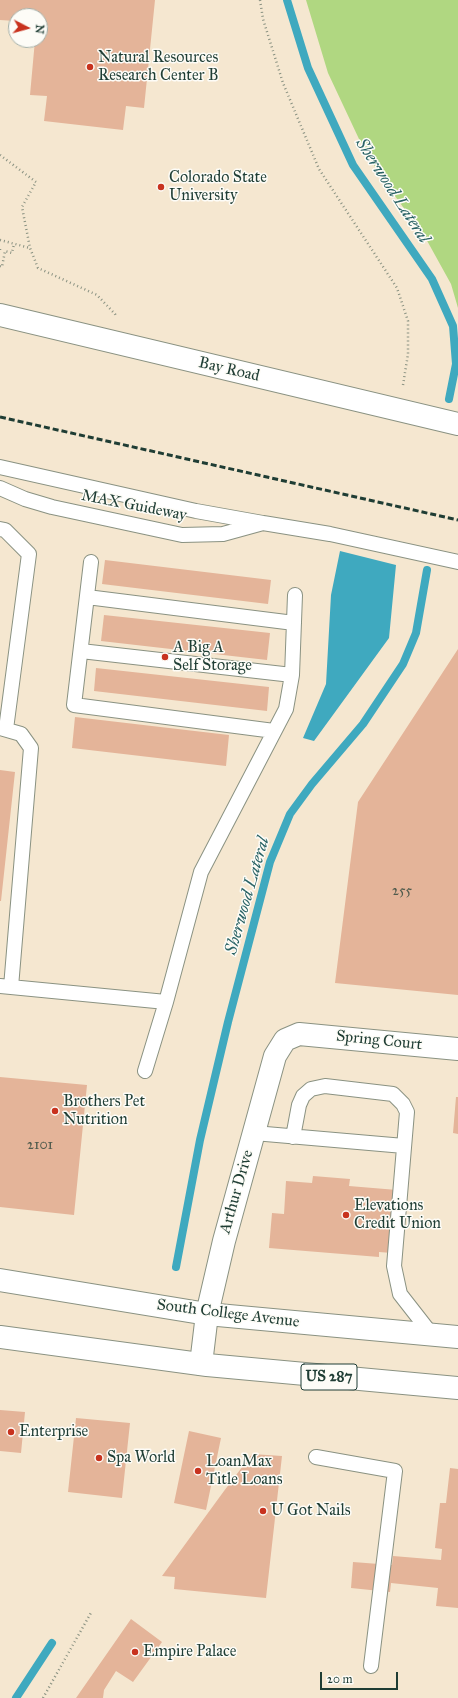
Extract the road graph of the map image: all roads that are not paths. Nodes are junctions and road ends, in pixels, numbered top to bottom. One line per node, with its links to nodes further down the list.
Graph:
1 (0, 315): 2 (main road, Bay Road)
2 (458, 424)
3 (0, 467): 5 (lane, MAX Guideway)
4 (0, 488): 5 (lane, MAX Guideway)
5 (263, 523): 8 (lane, MAX Guideway)
6 (0, 528): 14 (lane)
7 (91, 562): 10 (lane)
8 (458, 562)
9 (295, 595): 11 (lane)
10 (87, 597): 11 (lane); 12 (lane)
11 (294, 623): 13 (lane)
12 (81, 651): 13 (lane); 15 (lane)
13 (292, 674): 15 (lane)
14 (3, 728): 16 (lane)
15 (274, 732): 17 (lane)
16 (5, 986): 17 (lane)
17 (166, 1002): 20 (lane)
18 (299, 1034): 19 (main road, Spring Court); 21 (main road, Arthur Drive)
19 (458, 1049)
20 (145, 1071)
21 (254, 1133): 22 (lane); 25 (main road, Arthur Drive)
22 (293, 1137): 23 (lane); 23 (lane)
23 (404, 1146): 26 (lane)
24 (0, 1280): 25 (main road, South College Avenue)
25 (207, 1314): 26 (main road, South College Avenue); 29 (main road, Arthur Drive)
26 (432, 1335): 28 (main road, South College Avenue)
27 (0, 1337): 29 (main road, US 287)
28 (458, 1338)
29 (201, 1364): 30 (main road, US 287)
30 (458, 1388)
31 (316, 1457): 32 (lane)
32 (371, 1666)

